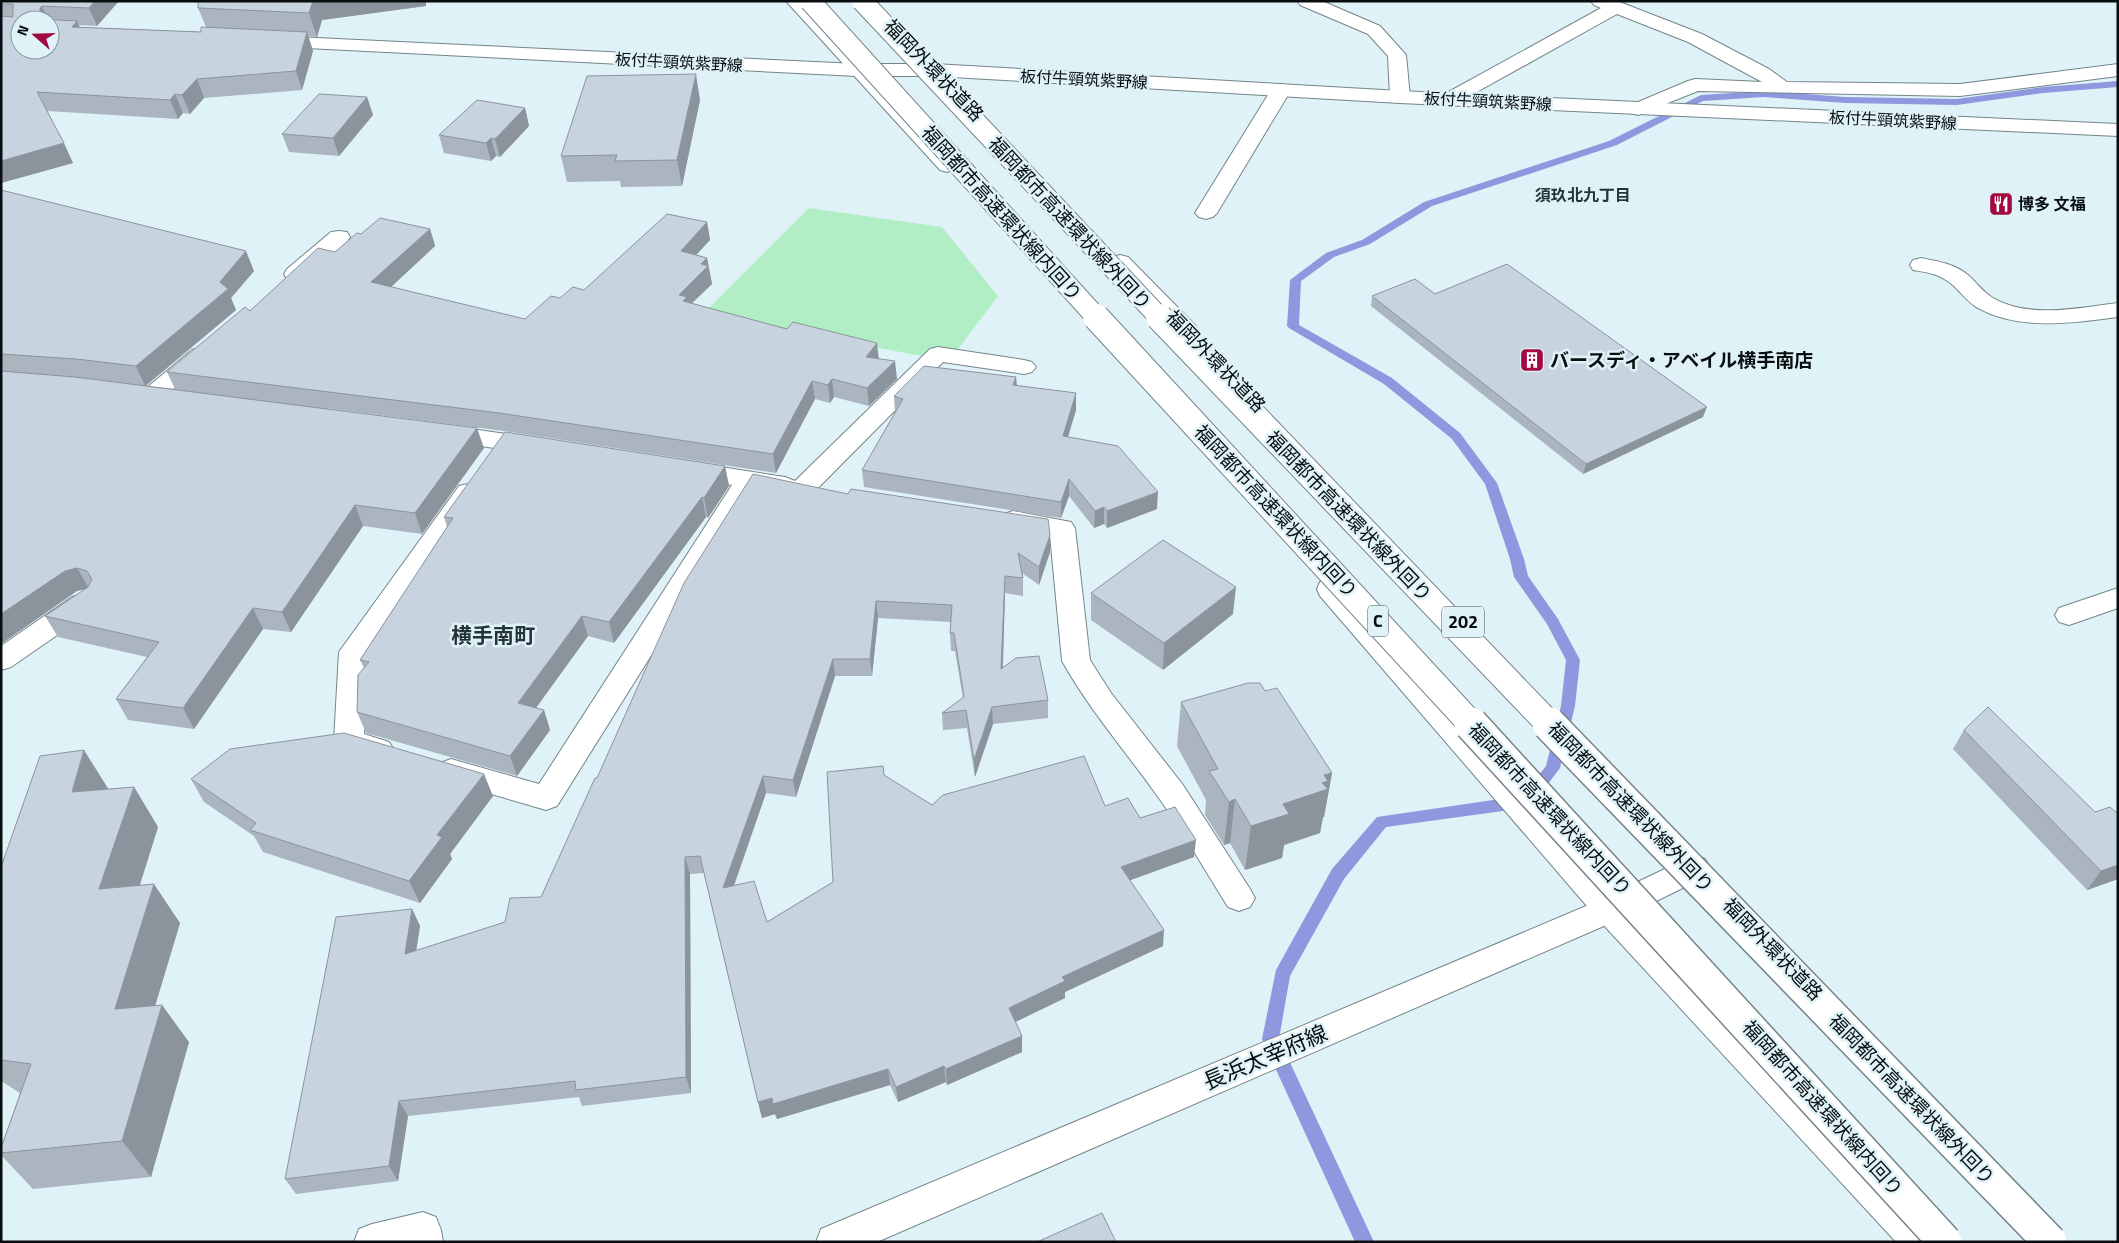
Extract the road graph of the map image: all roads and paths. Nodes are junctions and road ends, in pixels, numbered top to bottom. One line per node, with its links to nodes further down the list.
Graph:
1 (795, 1): 8 (main road)
2 (810, 1): 46 (main road, 福岡都市高速環状線内回り / C, bridge)
3 (862, 1): 47 (main road, 福岡都市高速環状線外回り, bridge)
4 (870, 1): 9 (main road, 福岡外環状道路 / 202)
5 (1306, 1): 13 (main road)
6 (1607, 5): 11 (main road); 14 (main road)
7 (259, 41): 8 (main road, 板付牛頸筑紫野線)
8 (858, 70): 9 (main road, 板付牛頸筑紫野線); 41 (main road)
9 (934, 70): 12 (main road, 板付牛頸筑紫野線); 39 (main road, 福岡外環状道路 / 202)
10 (2118, 70): 11 (main road)
11 (1783, 88): 15 (main road)
12 (1281, 90): 13 (main road, 板付牛頸筑紫野線); 17 (main road)
13 (1400, 97): 14 (main road, 板付牛頸筑紫野線)
14 (1450, 99): 15 (main road, 板付牛頸筑紫野線)
15 (1638, 109): 16 (main road, 板付牛頸筑紫野線)
16 (2118, 130)
17 (1206, 213)
18 (339, 237): 20 (main road)
19 (1921, 265): 21 (main road)
20 (279, 288)
21 (2118, 310)
22 (219, 339): 25 (main road)
23 (1024, 367): 32 (main road)
24 (123, 393): 25 (main road)
25 (152, 396): 26 (main road)
26 (181, 400)
27 (416, 430): 28 (main road)
28 (504, 441): 29 (main road); 31 (main road)
29 (563, 450)
30 (670, 467): 31 (main road)
31 (748, 480): 32 (main road)
32 (803, 488): 33 (main road)
33 (832, 492)
34 (986, 516): 40 (main road)
35 (2118, 598): 37 (main road)
36 (88, 600): 38 (main road)
37 (2069, 615)
38 (1, 660)
39 (1694, 868): 41 (main road, 長浜太宰府線); 48 (main road, 福岡外環状道路 / 202)
40 (1239, 898)
41 (1608, 910): 44 (main road, 長浜太宰府線); 45 (main road)
42 (372, 1242): 43 (main road)
43 (424, 1242)
44 (834, 1242)
45 (1921, 1242)
46 (1945, 1242)
47 (2050, 1242)
48 (2058, 1242)

